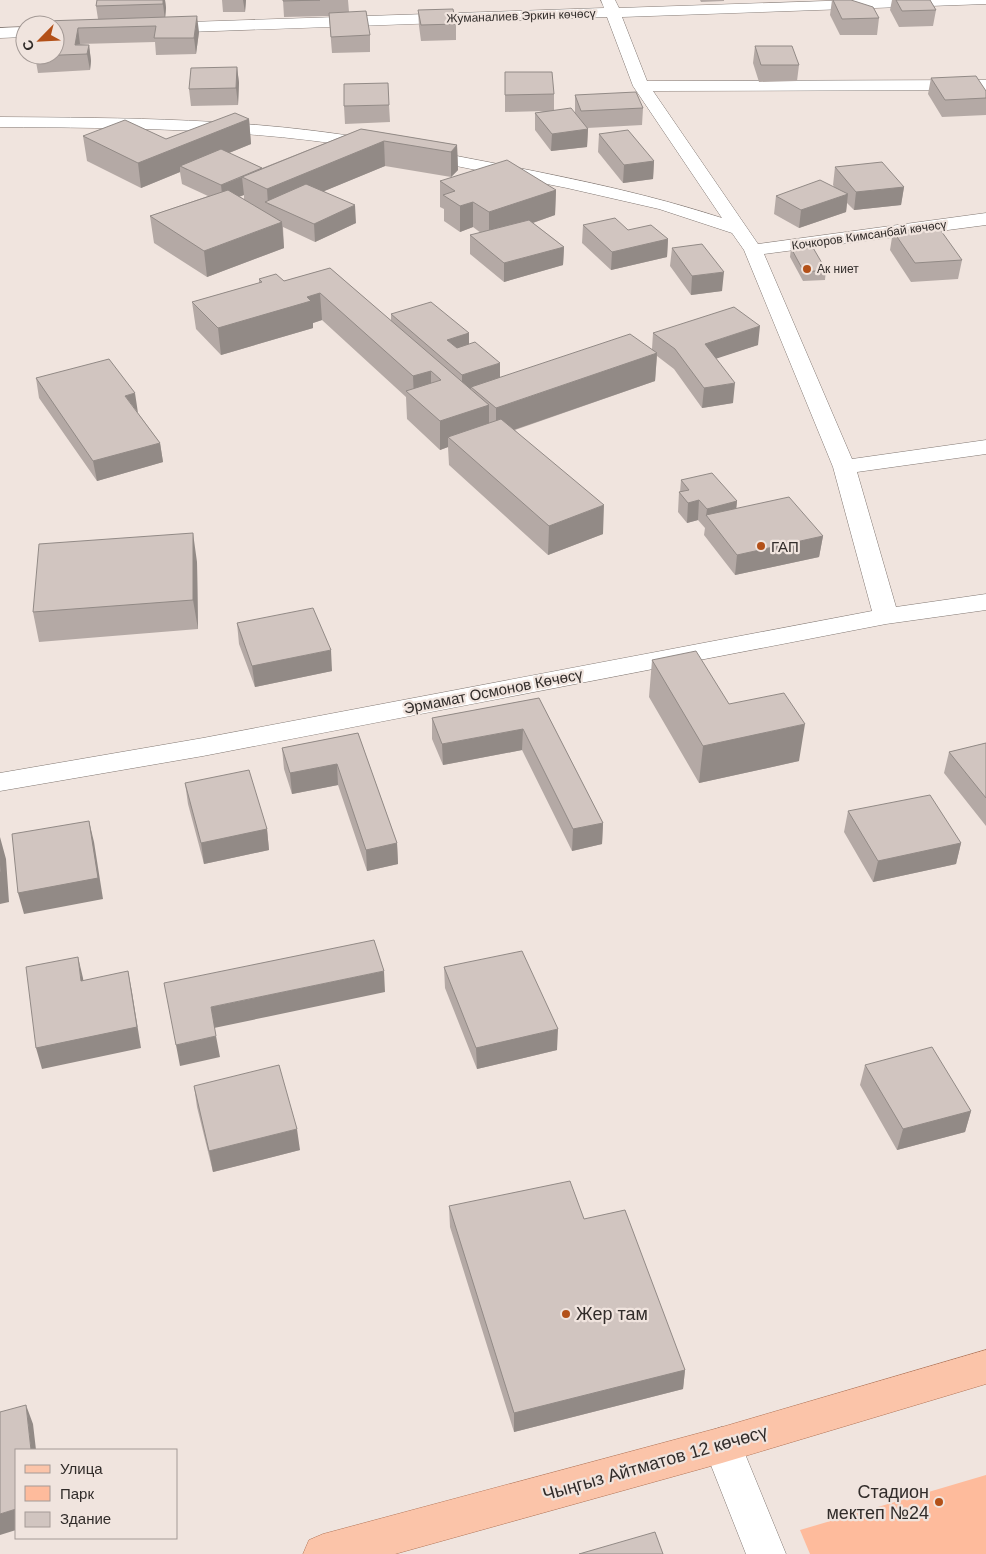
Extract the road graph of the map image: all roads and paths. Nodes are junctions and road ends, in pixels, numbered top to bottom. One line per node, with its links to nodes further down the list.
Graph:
1 (986, 0): 2 (street, Жуманалиев Эркин көчөсү)
2 (610, 7): 3 (street, Жуманалиев Эркин көчөсү); 7 (street)
3 (144, 28)
4 (15, 32): 5 (street)
5 (0, 33)
6 (986, 85): 7 (street)
7 (641, 86): 12 (street)
8 (0, 122): 9 (street)
9 (390, 148)
10 (409, 152): 12 (street)
11 (986, 219): 13 (street, Кочкоров Кимсанбай көчөсү)
12 (738, 229): 13 (street)
13 (752, 250): 15 (street)
14 (986, 447): 15 (street)
15 (844, 467): 17 (street)
16 (986, 602): 17 (street, Эрмамат Осмонов Көчөсү)
17 (886, 616): 18 (street, Эрмамат Осмонов Көчөсү)
18 (0, 782)
19 (986, 1367): 20 (main road, Чыңгыз Айтматов 12 көчөсү)
20 (722, 1445): 21 (main road, Чыңгыз Айтматов 12 көчөсү); 22 (street)
21 (323, 1554)
22 (766, 1554)

